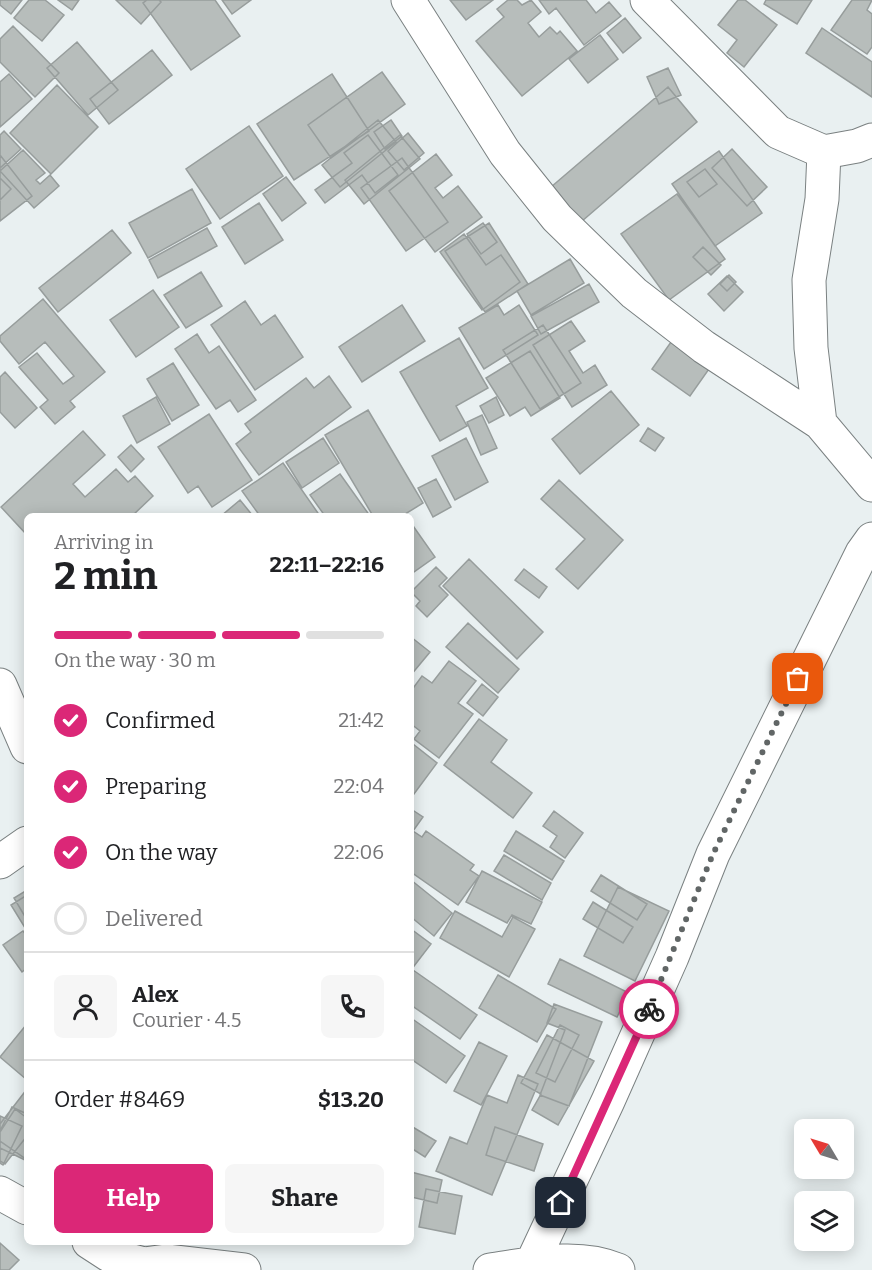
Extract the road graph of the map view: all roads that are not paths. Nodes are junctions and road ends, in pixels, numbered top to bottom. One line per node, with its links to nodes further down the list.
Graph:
1 (408, 0): 5 (street)
2 (647, 0): 4 (street)
3 (872, 140): 4 (street)
4 (824, 152): 5 (street)
5 (820, 423): 6 (street)
6 (872, 485)
7 (872, 539): 16 (street)
8 (0, 685): 9 (street)
9 (24, 740)
10 (24, 845): 11 (street)
11 (0, 862)
12 (0, 1193): 13 (street)
13 (24, 1206)
14 (94, 1245): 15 (street)
15 (166, 1252): 17 (street)
16 (532, 1263): 18 (street); 19 (street)
17 (244, 1270)
18 (490, 1270)
19 (618, 1270)

